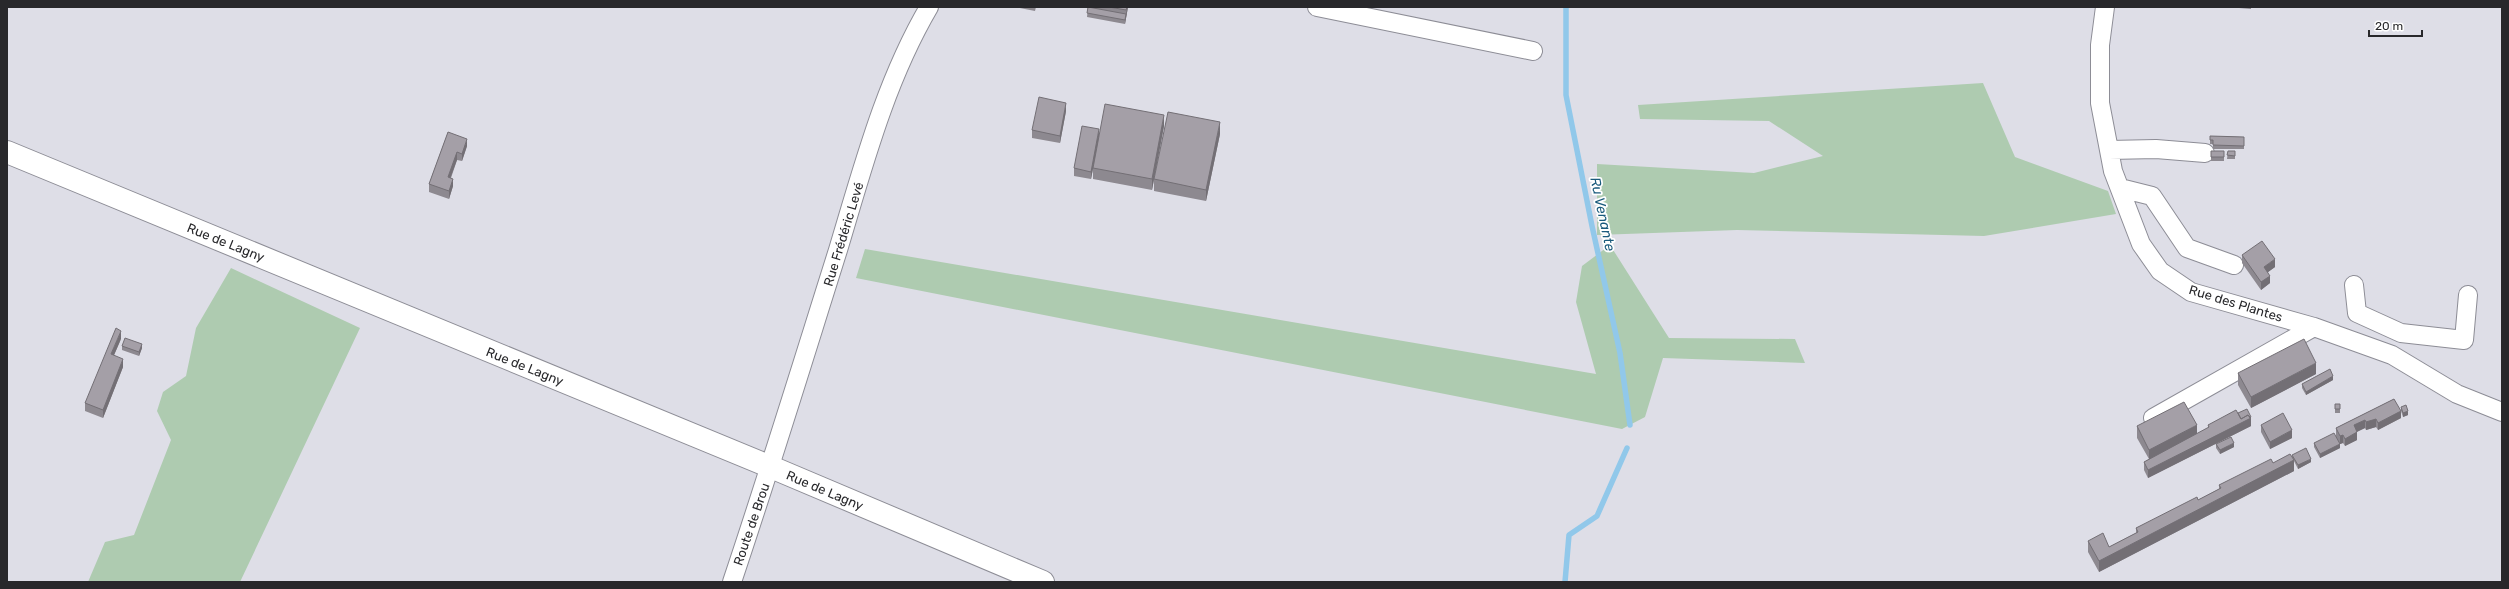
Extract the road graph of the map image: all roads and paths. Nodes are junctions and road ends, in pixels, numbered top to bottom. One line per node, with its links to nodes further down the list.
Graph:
1 (929, 7): 17 (street, Rue Frédéric Levé)
2 (1317, 7): 4 (street)
3 (2105, 7): 5 (street, Rue des Plantes)
4 (1533, 51)
5 (2109, 150): 7 (street); 8 (street, Rue des Plantes)
6 (7, 152): 17 (main road, Rue de Lagny)
7 (2205, 153)
8 (2120, 188): 9 (street); 12 (street, Rue des Plantes)
9 (2234, 265)
10 (2354, 285): 13 (street)
11 (2468, 295): 13 (street)
12 (2314, 327): 14 (street, Rue des Plantes); 16 (street)
13 (2401, 333): 14 (street)
14 (2392, 355): 15 (street, Rue des Plantes)
15 (2502, 412)
16 (2153, 418)
17 (771, 467): 18 (street, Route de Brou); 19 (main road, Rue de Lagny)
18 (732, 582)
19 (1043, 582)

